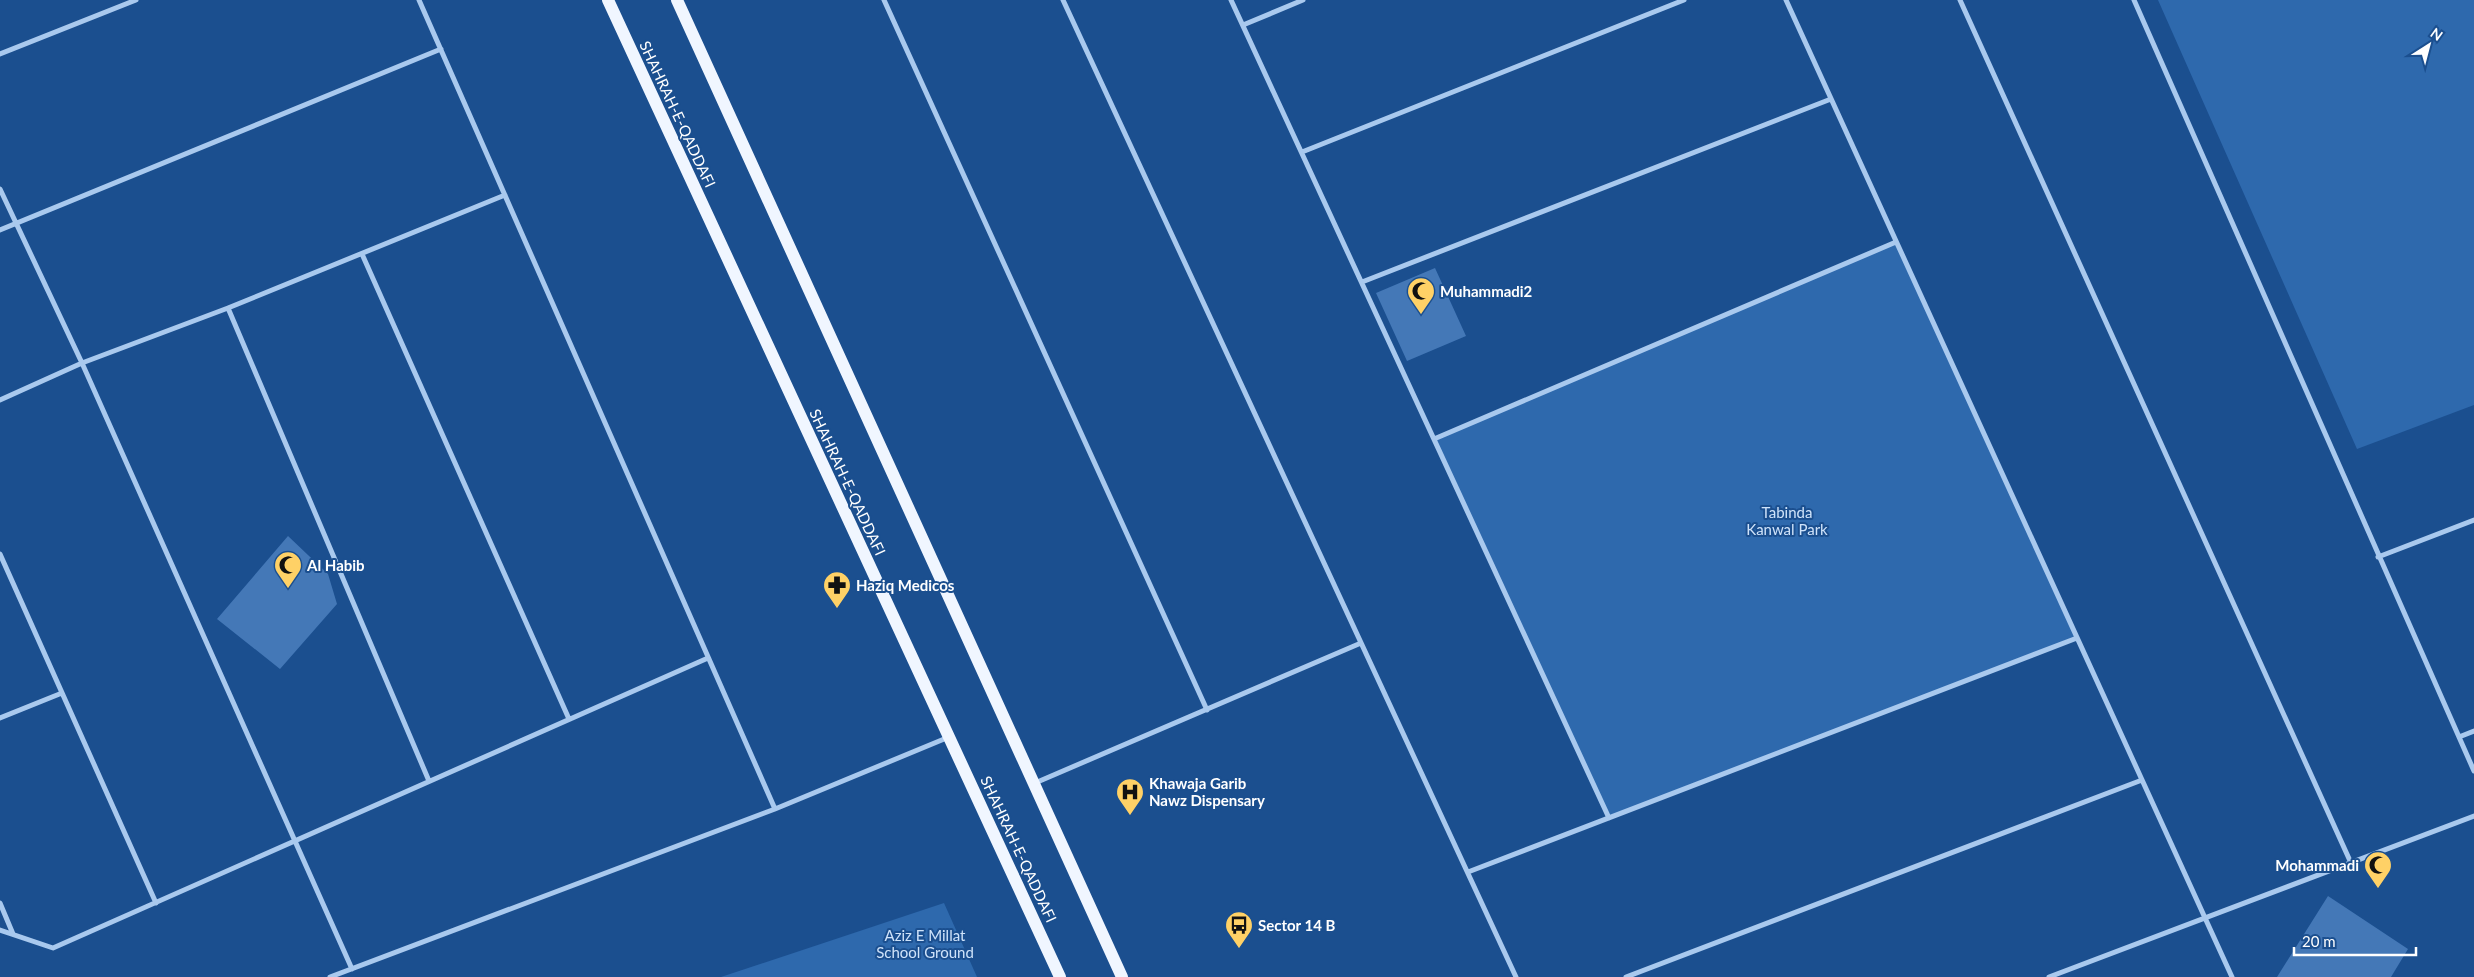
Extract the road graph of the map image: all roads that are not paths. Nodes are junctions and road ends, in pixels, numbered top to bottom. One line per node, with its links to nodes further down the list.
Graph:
1 (136, 0): 15 (street)
2 (420, 0): 14 (street)
3 (608, 0): 40 (main road, SHAHRAH-E-QADDAFI)
4 (677, 0): 45 (main road)
5 (884, 0): 36 (street)
6 (1063, 0): 33 (street)
7 (1231, 0): 13 (street)
8 (1303, 0): 13 (street)
9 (1684, 0): 17 (street)
10 (1786, 0): 16 (street)
11 (1960, 0): 50 (street)
12 (2134, 0): 31 (street)
13 (1243, 25): 17 (street)
14 (441, 50): 19 (street); 20 (street)
15 (0, 54)
16 (1831, 99): 22 (street); 24 (street)
17 (1302, 152): 24 (street)
18 (0, 189): 20 (street)
19 (505, 195): 23 (street); 34 (street)
20 (16, 224): 21 (street); 26 (street)
21 (0, 230)
22 (1896, 242): 28 (street); 32 (street)
23 (362, 254): 25 (street); 38 (street)
24 (1362, 282): 28 (street)
25 (228, 308): 26 (street); 44 (street)
26 (82, 363): 27 (street); 49 (street)
27 (0, 400)
28 (1434, 439): 48 (street)
29 (2474, 520): 31 (street)
30 (0, 554): 35 (street)
31 (2378, 557): 41 (street)
32 (2077, 638): 43 (street); 48 (street)
33 (1361, 643): 36 (street); 51 (street)
34 (708, 658): 38 (street); 46 (street)
35 (62, 693): 37 (street); 53 (street)
36 (1206, 710): 45 (street)
37 (0, 718)
38 (569, 719): 44 (street)
39 (2474, 731): 41 (street)
40 (949, 737): 46 (street); 59 (main road, SHAHRAH-E-QADDAFI)
41 (2459, 737): 42 (street)
42 (2474, 771)
43 (2142, 780): 54 (street); 62 (street)
44 (429, 782): 49 (street)
45 (1034, 784): 60 (main road)
46 (775, 809): 57 (street)
47 (2474, 816): 50 (street)
48 (1609, 818): 51 (street)
49 (295, 841): 53 (street); 57 (street)
50 (2351, 863): 54 (street)
51 (1468, 872): 61 (street)
52 (0, 903): 56 (street)
53 (156, 903): 56 (street)
54 (2205, 917): 63 (street); 64 (street)
55 (0, 930): 56 (street)
56 (13, 934)
57 (352, 969): 58 (street)
58 (330, 977)
59 (1060, 977)
60 (1122, 977)
61 (1516, 977)
62 (1626, 977)
63 (2049, 977)
64 (2232, 977)

